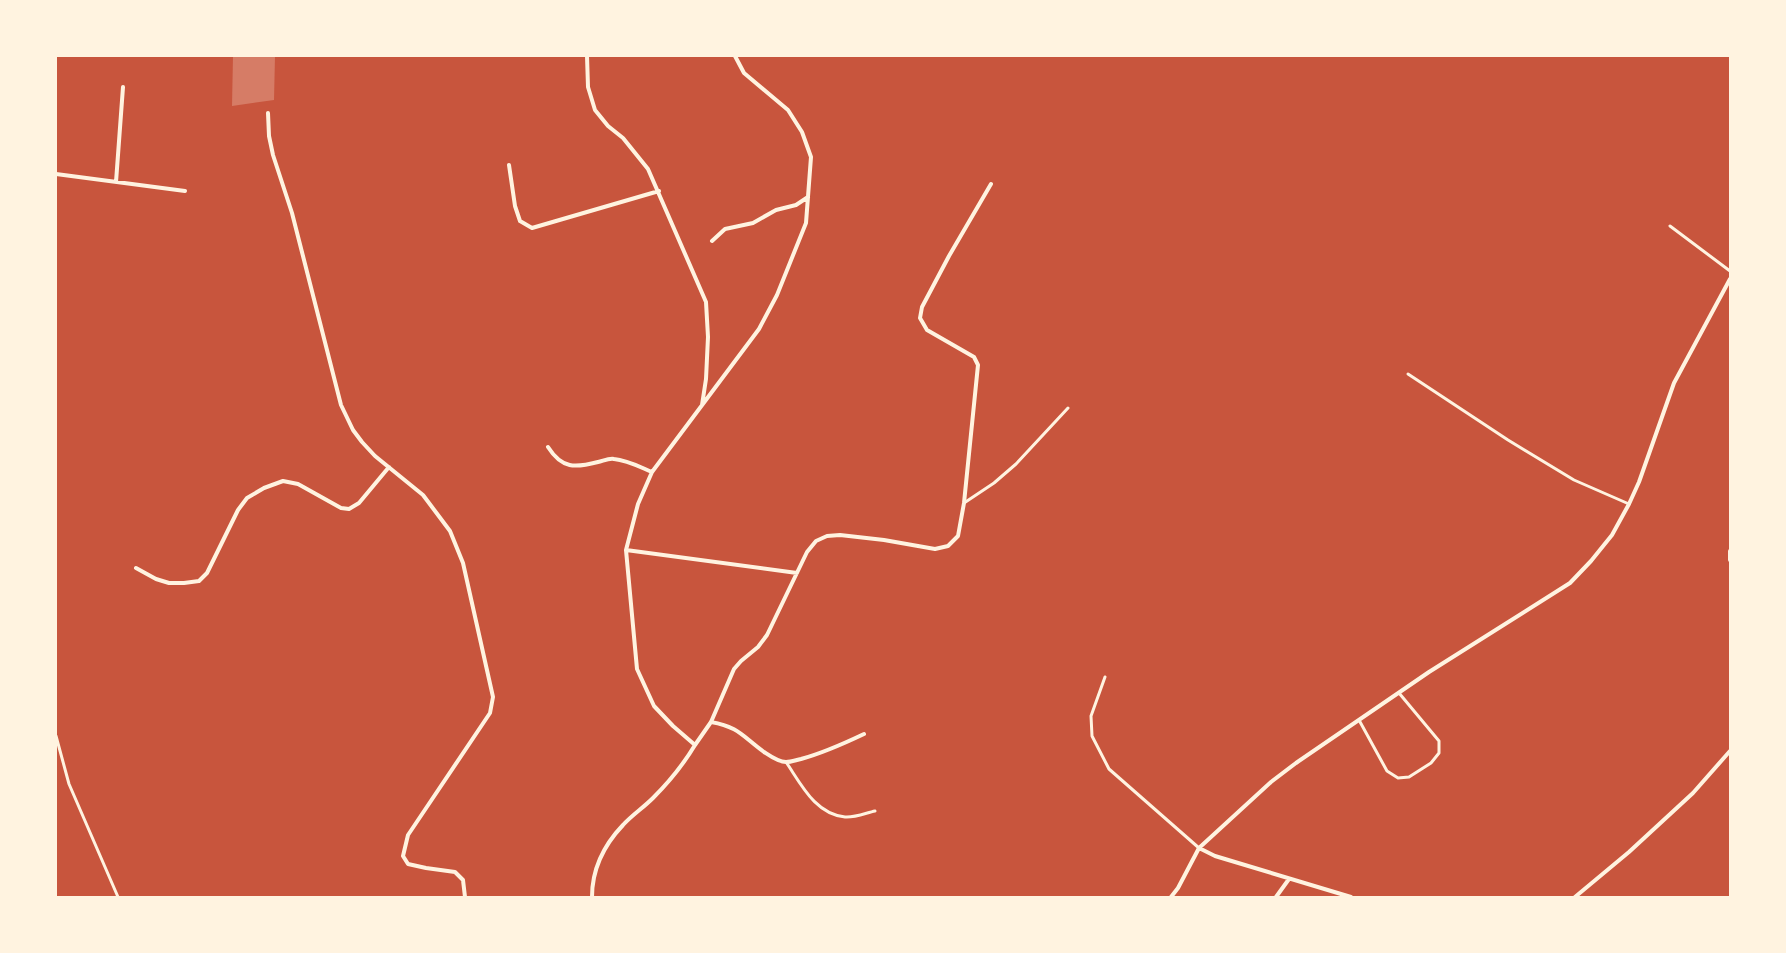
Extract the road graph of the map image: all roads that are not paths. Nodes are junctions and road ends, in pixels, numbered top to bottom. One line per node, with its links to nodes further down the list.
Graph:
1 (587, 56): 10 (street)
2 (735, 56): 11 (street)
3 (123, 87): 7 (street)
4 (268, 113): 20 (street)
5 (509, 165): 10 (street)
6 (56, 174): 7 (street)
7 (116, 182): 9 (street)
8 (991, 184): 22 (street)
9 (185, 191)
10 (659, 191): 17 (street)
11 (808, 197): 13 (street); 17 (street)
12 (1670, 226): 14 (lane)
13 (712, 241)
14 (1730, 271)
15 (1730, 279): 23 (street)
16 (1408, 374): 23 (lane)
17 (702, 407): 21 (street)
18 (1068, 408): 22 (lane)
19 (548, 447): 21 (street)
20 (389, 467): 27 (street); 42 (street)
21 (652, 472): 24 (street)
22 (964, 503): 28 (street)
23 (1629, 504): 30 (street)
24 (626, 550): 28 (street); 35 (street)
25 (1730, 551): 26 (street)
26 (1730, 560)
27 (136, 568)
28 (797, 573): 32 (street)
29 (1105, 677): 39 (lane)
30 (1399, 693): 31 (street); 31 (lane)
31 (1359, 720): 39 (street)
32 (711, 722): 35 (street); 37 (street)
33 (864, 734): 37 (street)
34 (56, 736): 41 (lane)
35 (695, 745): 43 (street)
36 (1730, 752): 47 (street)
37 (786, 762): 38 (lane)
38 (875, 811)
39 (1199, 848): 40 (street); 44 (street)
40 (1289, 878): 45 (street); 46 (street)
41 (118, 897)
42 (465, 897)
43 (592, 897)
44 (1171, 897)
45 (1276, 897)
46 (1351, 897)
47 (1575, 897)

